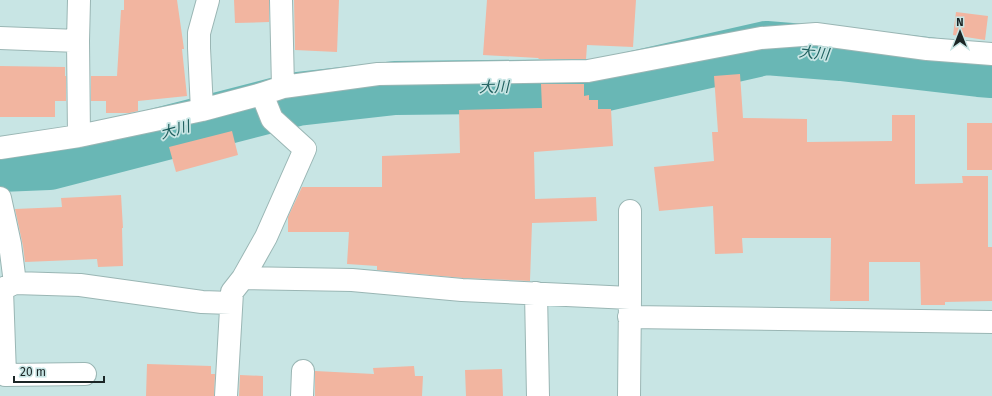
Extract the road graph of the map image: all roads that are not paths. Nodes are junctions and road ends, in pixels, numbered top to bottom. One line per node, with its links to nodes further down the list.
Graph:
1 (79, 0): 5 (street)
2 (208, 0): 9 (street)
3 (282, 0): 7 (street)
4 (0, 38): 5 (street)
5 (78, 41): 10 (street)
6 (992, 54): 7 (street)
7 (283, 87): 8 (street)
8 (262, 94): 9 (street); 14 (street)
9 (202, 110): 10 (street)
10 (79, 136): 11 (street)
11 (0, 148)
12 (0, 198): 15 (street)
13 (630, 211): 18 (street)
14 (244, 278): 16 (street); 17 (street)
15 (6, 287): 17 (street); 21 (street)
16 (536, 293): 18 (street); 24 (street)
17 (231, 303): 22 (street)
18 (630, 308): 19 (street); 25 (street)
19 (992, 322)
20 (303, 371): 23 (street)
21 (84, 374)
22 (226, 396)
23 (302, 396)
24 (538, 396)
25 (629, 396)

